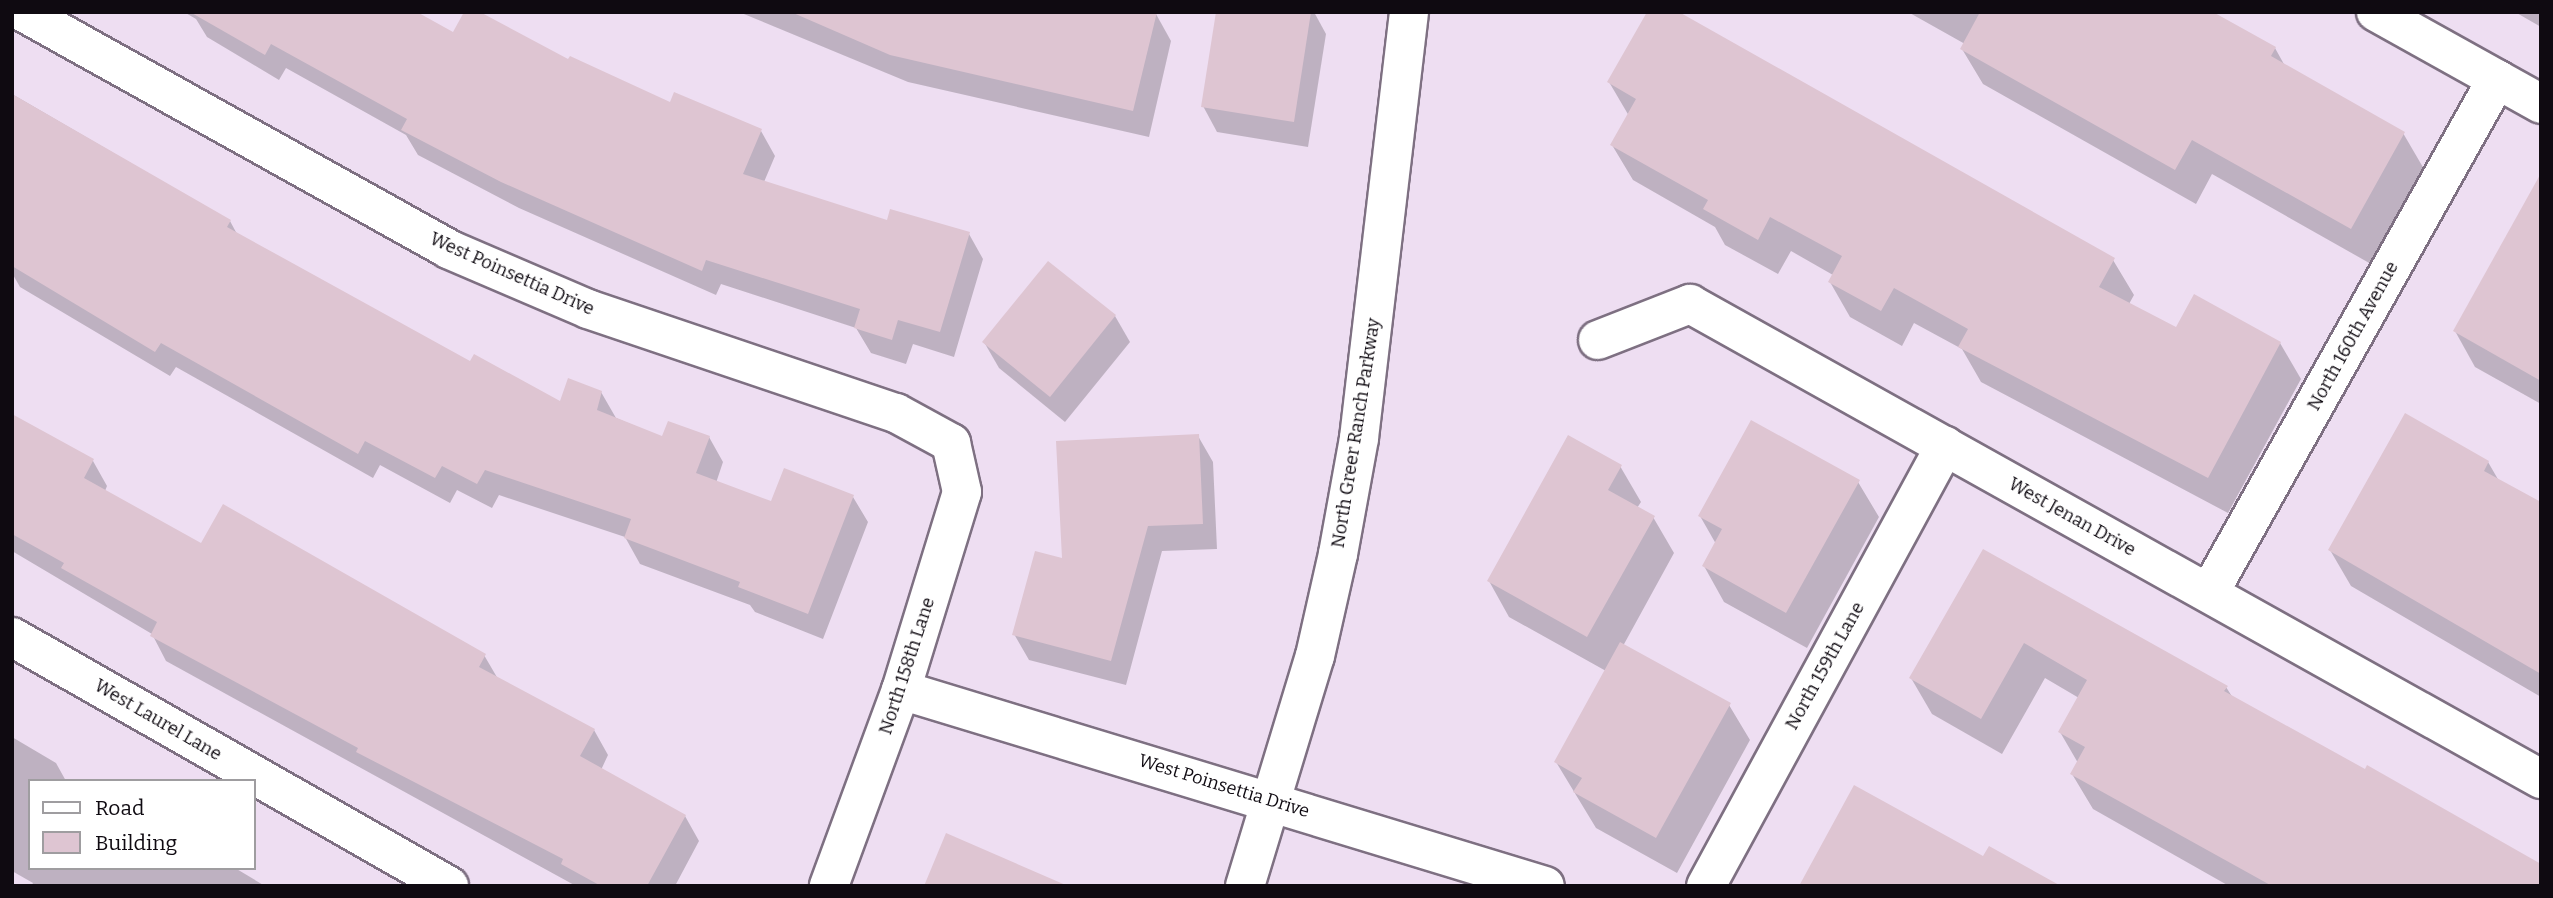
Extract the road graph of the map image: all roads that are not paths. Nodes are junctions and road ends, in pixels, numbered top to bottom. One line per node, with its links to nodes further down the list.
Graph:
1 (23, 12): 7 (street, West Poinsettia Drive)
2 (1409, 12): 13 (street, North Greer Ranch Parkway)
3 (2376, 12): 4 (street)
4 (2497, 79): 5 (street); 9 (street, North 160th Avenue)
5 (2541, 104)
6 (1598, 340): 8 (street, West Jenan Drive)
7 (951, 443): 11 (street, North 158th Lane)
8 (1945, 446): 9 (street, West Jenan Drive); 18 (street, North 159th Lane)
9 (2209, 593): 12 (street, West Jenan Drive)
10 (12, 637): 14 (street, West Laurel Lane)
11 (901, 690): 13 (street, West Poinsettia Drive); 15 (street, North 158th Lane)
12 (2541, 779)
13 (1272, 800): 16 (street, North Greer Ranch Parkway); 17 (street, West Poinsettia Drive)
14 (449, 886)
15 (829, 886)
16 (1245, 886)
17 (1545, 886)
18 (1706, 886)

